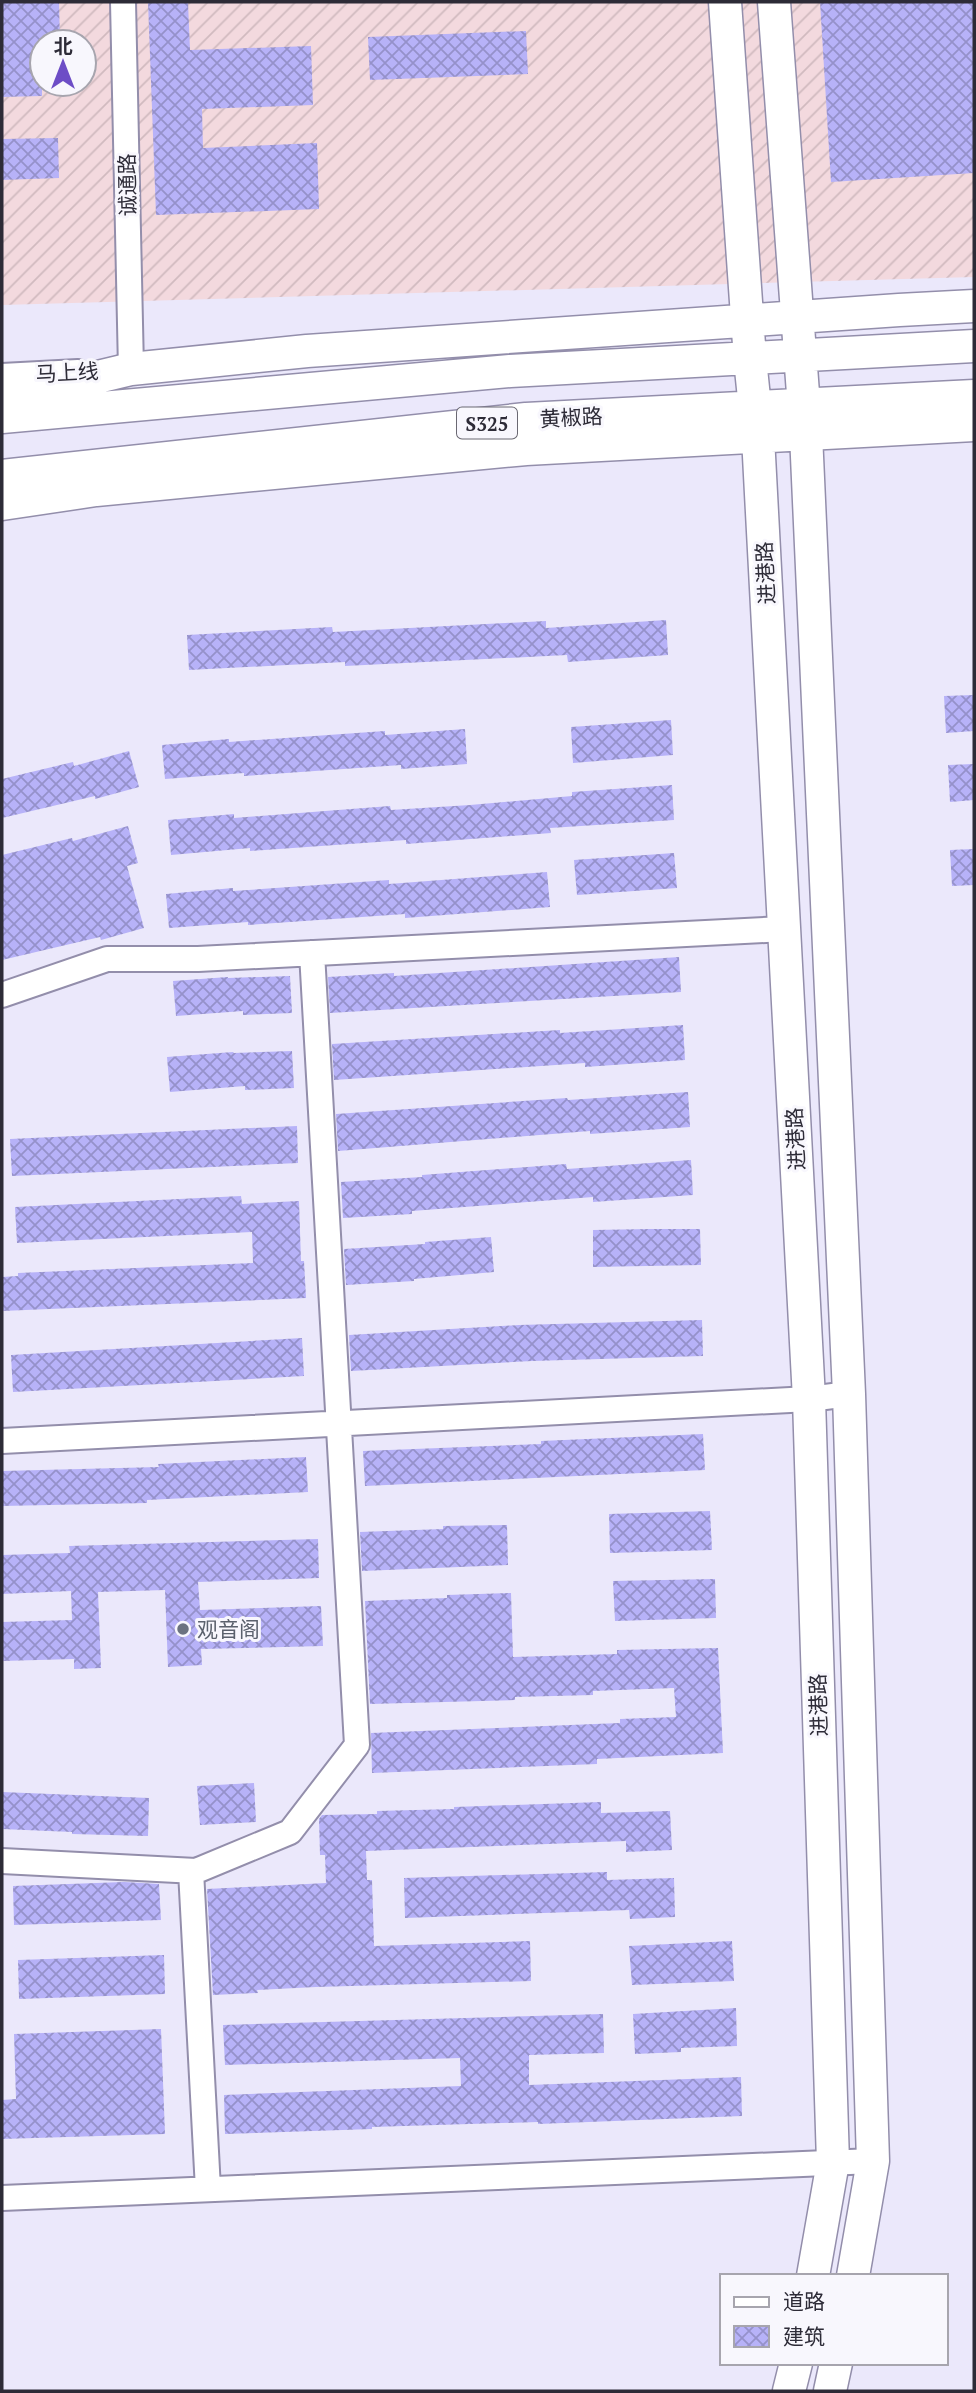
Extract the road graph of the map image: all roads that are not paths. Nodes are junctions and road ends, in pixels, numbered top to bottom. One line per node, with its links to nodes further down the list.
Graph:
1 (123, 2): 10 (street, 诚通路)
2 (725, 2): 6 (main road, 进港路)
3 (774, 2): 5 (main road, 进港路)
4 (974, 306): 5 (main road)
5 (797, 317): 6 (main road); 8 (main road, 进港路)
6 (748, 320): 9 (main road, 进港路); 10 (main road)
7 (974, 346): 8 (main road)
8 (799, 354): 9 (main road); 15 (main road, 进港路)
9 (750, 359): 14 (main road); 16 (main road, 进港路)
10 (131, 369): 11 (street, 马上线); 13 (main road)
11 (2, 376)
12 (974, 396): 15 (main road)
13 (2, 400)
14 (2, 417)
15 (805, 419): 16 (main road); 17 (main road); 23 (main road, 进港路)
16 (756, 422): 18 (main road, 黄椒路 / S325); 19 (main road); 20 (main road, 进港路)
17 (974, 425)
18 (2, 476)
19 (2, 504)
20 (784, 929): 21 (street); 24 (main road, 进港路)
21 (313, 953): 22 (street); 25 (street)
22 (2, 995)
23 (849, 1394): 24 (street); 29 (main road, 进港路)
24 (809, 1399): 25 (street); 30 (main road, 进港路)
25 (340, 1424): 26 (street); 28 (street)
26 (2, 1441)
27 (2, 1861): 28 (street)
28 (191, 1871): 31 (street)
29 (873, 2161): 30 (street); 34 (main road, 进港路)
30 (833, 2162): 31 (street); 33 (main road, 进港路)
31 (208, 2189): 32 (street)
32 (2, 2198)
33 (813, 2274)
34 (853, 2274)
35 (796, 2365): 37 (main road)
36 (836, 2365): 38 (main road)
37 (789, 2391)
38 (830, 2391)

